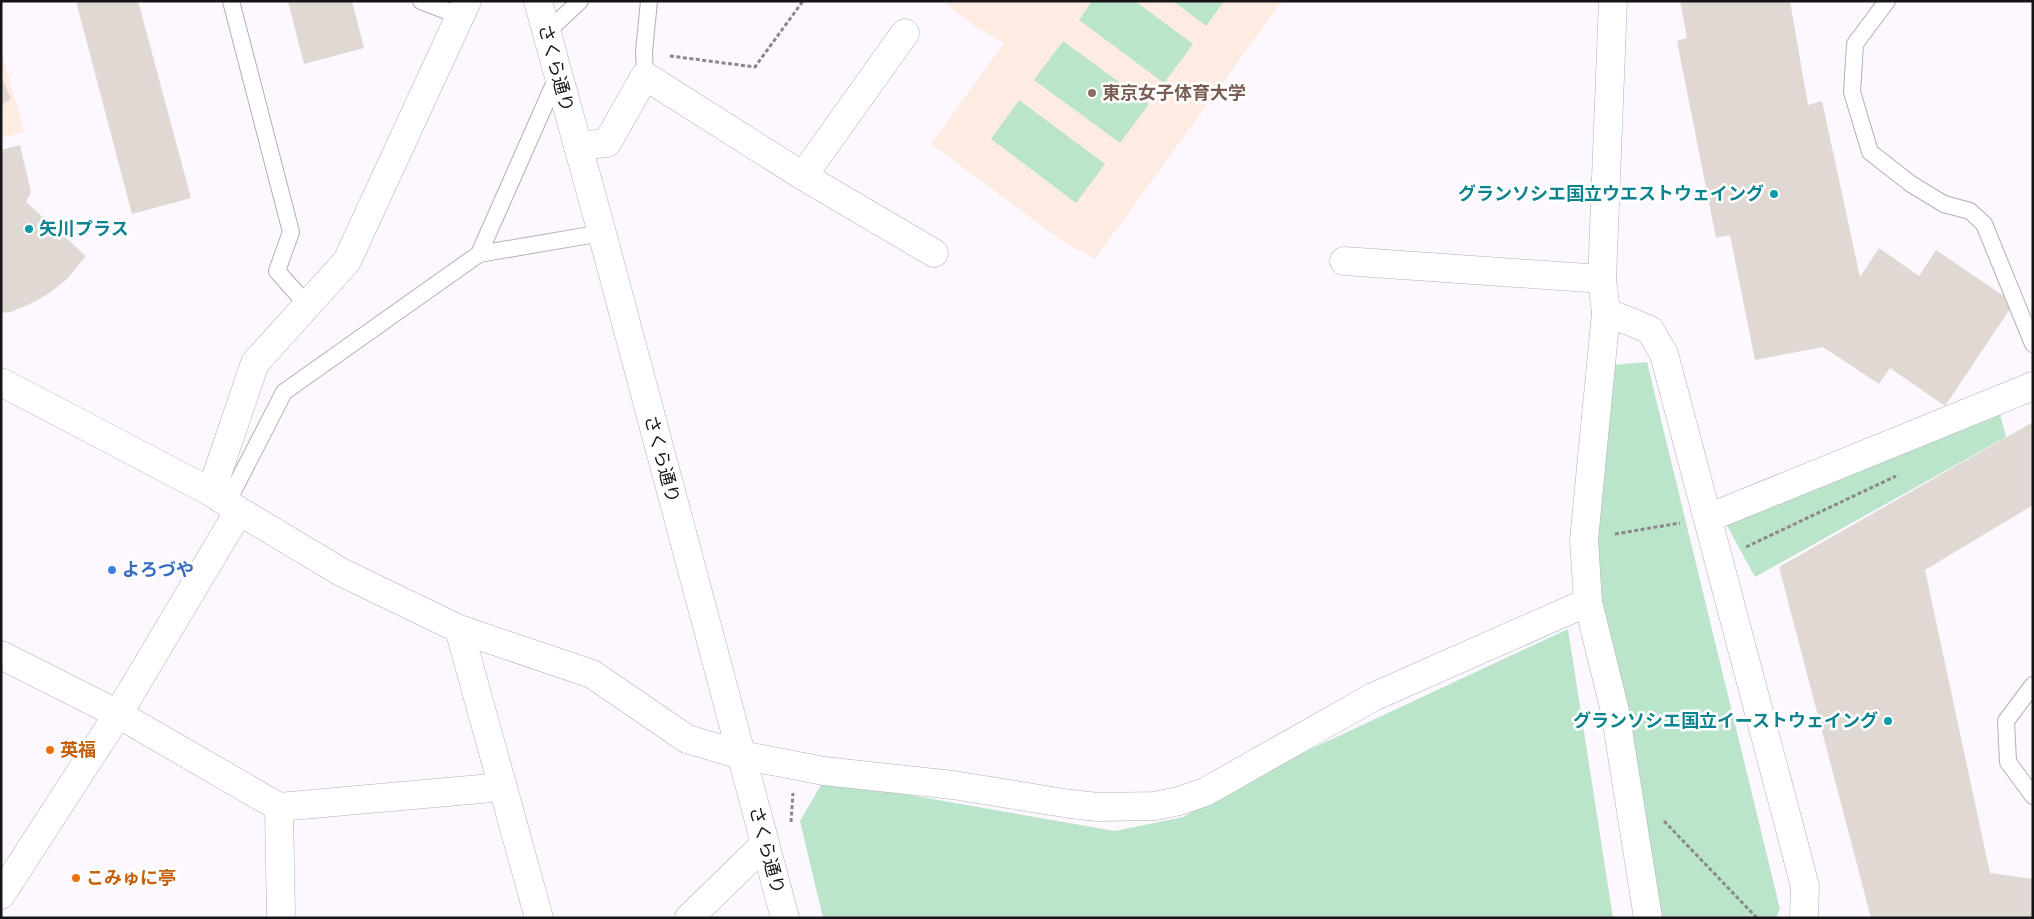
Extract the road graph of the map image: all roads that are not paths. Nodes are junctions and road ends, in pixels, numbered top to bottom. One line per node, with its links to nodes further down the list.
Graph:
1 (230, 1): 20 (lane)
2 (421, 1): 8 (lane)
3 (538, 1): 9 (street, さくら通り)
4 (580, 1): 9 (lane)
5 (650, 1): 11 (lane)
6 (1613, 1): 19 (street)
7 (1887, 1): 22 (lane)
8 (464, 9): 20 (street)
9 (546, 33): 12 (street, さくら通り)
10 (905, 33): 14 (street)
11 (645, 64): 13 (street); 14 (street)
12 (558, 75): 13 (street, さくら通り); 17 (lane)
13 (578, 146): 15 (street, さくら通り)
14 (803, 176): 16 (street)
15 (602, 233): 17 (lane); 32 (street, さくら通り)
16 (934, 253)
17 (479, 254): 25 (lane)
18 (1344, 261): 19 (street)
19 (1602, 279): 21 (street)
20 (307, 305): 25 (street)
21 (1606, 313): 26 (street); 27 (street)
22 (2033, 344)
23 (1, 382): 25 (street)
24 (2033, 386): 26 (street)
25 (226, 502): 28 (street); 31 (street)
26 (1708, 518): 43 (street)
27 (1588, 602): 32 (street); 42 (street)
28 (459, 629): 32 (street); 33 (street)
29 (1, 655): 31 (street)
30 (2033, 685): 34 (lane)
31 (118, 714): 35 (street); 37 (street)
32 (741, 755): 36 (street, さくら通り)
33 (503, 787): 35 (street); 39 (street)
34 (2033, 796)
35 (278, 807): 38 (street)
36 (765, 844): 40 (street); 41 (street, さくら通り)
37 (1, 895)
38 (281, 918)
39 (540, 918)
40 (689, 918)
41 (785, 918)
42 (1648, 918)
43 (1804, 918)

